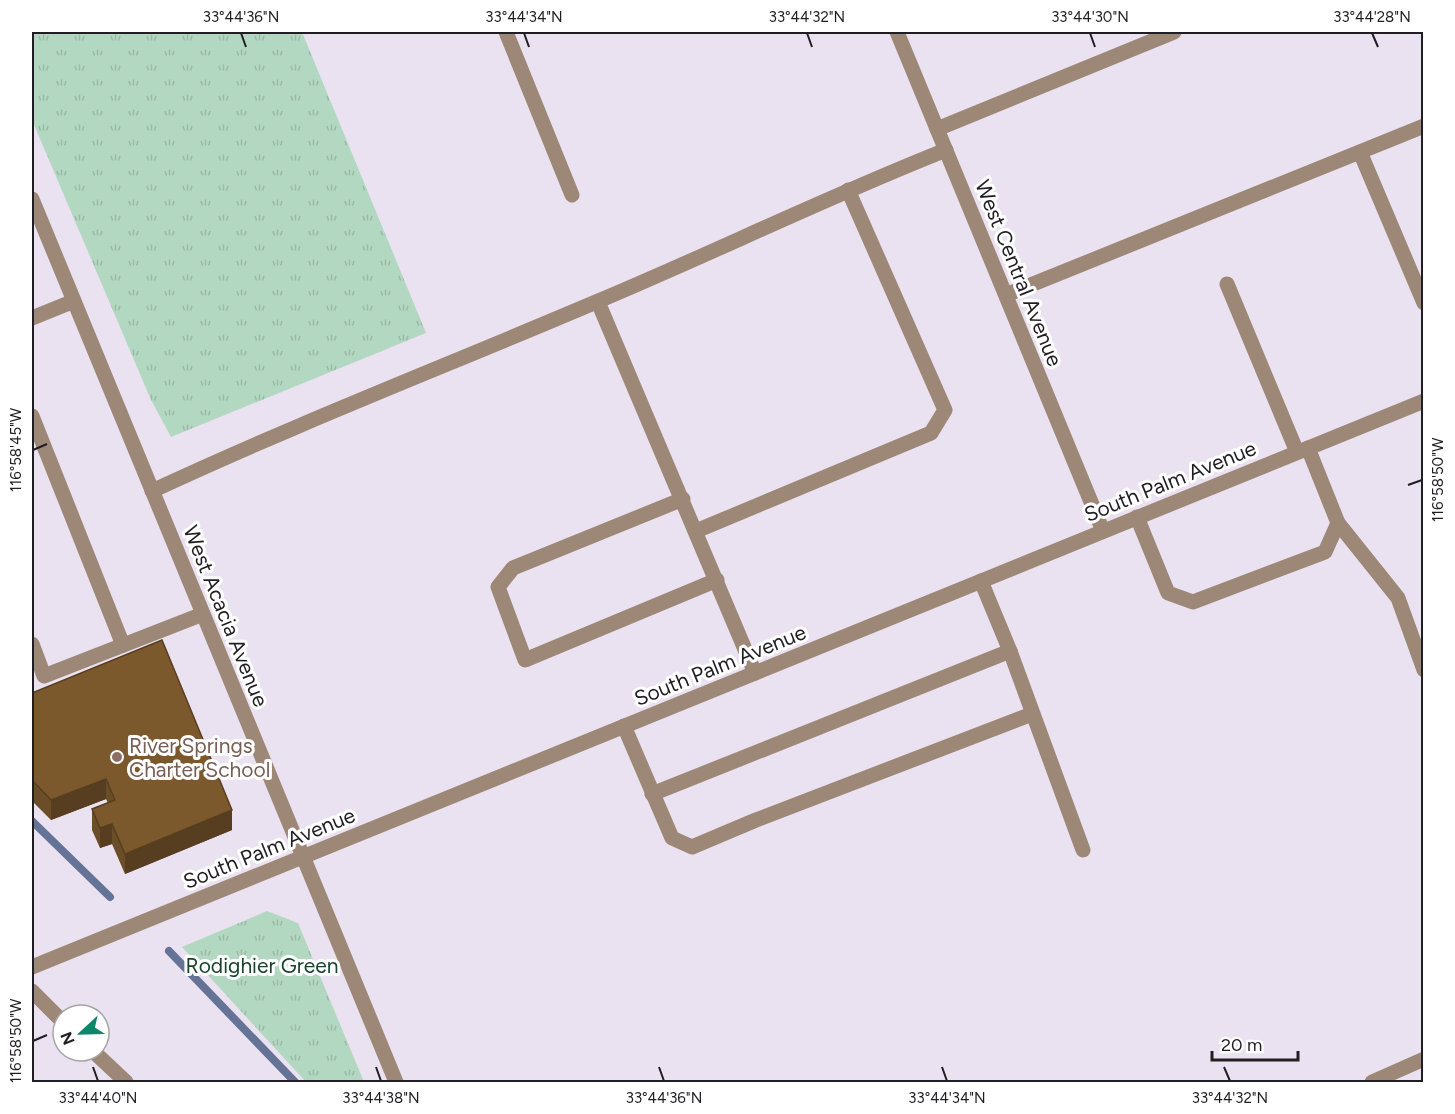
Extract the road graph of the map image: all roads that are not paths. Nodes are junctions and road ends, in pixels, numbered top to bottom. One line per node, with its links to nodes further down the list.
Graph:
1 (506, 32): 9 (street)
2 (897, 32): 5 (street, West Central Avenue)
3 (1174, 32): 5 (street)
4 (1424, 126): 7 (street)
5 (937, 129): 6 (street, West Central Avenue)
6 (945, 150): 8 (street); 12 (street, West Central Avenue)
7 (1360, 152): 12 (street); 15 (street)
8 (848, 190): 14 (street); 24 (street)
9 (572, 195)
10 (32, 198): 13 (street, West Acacia Avenue)
11 (1227, 284): 19 (street)
12 (1006, 295): 25 (street, West Central Avenue)
13 (74, 301): 16 (street); 20 (street, West Acacia Avenue)
14 (597, 302): 20 (street); 21 (street)
15 (1424, 303)
16 (32, 318)
17 (1424, 401): 19 (street, South Palm Avenue)
18 (32, 416): 30 (street)
19 (1303, 450): 22 (street, South Palm Avenue); 23 (street)
20 (152, 491): 28 (street, West Acacia Avenue)
21 (683, 499): 24 (street); 26 (street)
22 (1137, 517): 23 (street); 25 (street, South Palm Avenue)
23 (1338, 523): 32 (street)
24 (696, 531): 26 (street)
25 (1103, 531): 27 (street, South Palm Avenue)
26 (717, 580): 33 (street)
27 (981, 581): 31 (street); 33 (street, South Palm Avenue)
28 (202, 614): 30 (street); 38 (street, West Acacia Avenue)
29 (32, 644): 30 (street)
30 (123, 645)
31 (1010, 651): 34 (street); 36 (street)
32 (1424, 670)
33 (755, 673): 35 (street, South Palm Avenue)
34 (1032, 714): 36 (street); 37 (street)
35 (624, 726): 36 (street); 38 (street, South Palm Avenue)
36 (652, 794)
37 (1083, 850)
38 (303, 857): 39 (street, South Palm Avenue); 45 (street, West Acacia Avenue)
39 (32, 967)
40 (32, 991): 41 (street)
41 (51, 1010)
42 (1424, 1059): 46 (street)
43 (105, 1063): 44 (street)
44 (126, 1083)
45 (396, 1083)
46 (1372, 1083)

